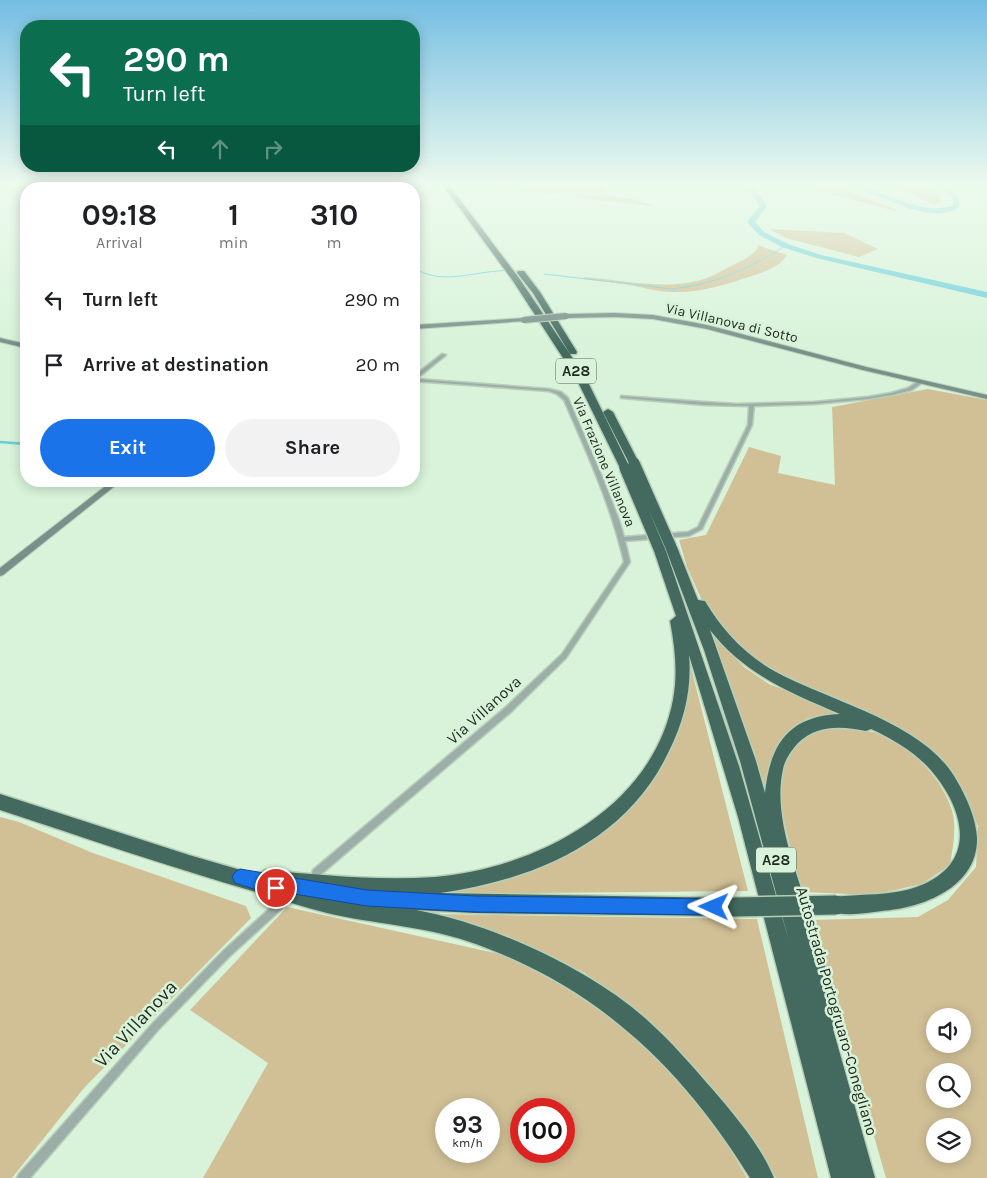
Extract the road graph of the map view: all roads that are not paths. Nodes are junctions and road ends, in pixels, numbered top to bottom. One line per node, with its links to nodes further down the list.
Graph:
1 (491, 239): 14 (highway, Autostrada Portogruaro-Conegliano / A28, bridge)
2 (420, 327): 8 (street, Via Villanova di Sotto, bridge)
3 (0, 340): 4 (street)
4 (20, 345)
5 (444, 355): 6 (street)
6 (420, 374)
7 (420, 379): 13 (street, Via Frazione Villanova)
8 (921, 382): 10 (street, Via Villanova di Sotto); 11 (street)
9 (623, 397): 11 (street)
10 (987, 397)
11 (752, 405): 13 (street)
12 (109, 487): 15 (street)
13 (623, 539): 18 (street, Via Villanova)
14 (674, 572): 16 (highway); 19 (highway); 21 (highway, Autostrada Portogruaro-Conegliano / A28); 24 (highway, Autostrada Portogruaro-Conegliano / A28)
15 (0, 573)
16 (886, 729): 19 (highway, bridge); 21 (highway)
17 (0, 802): 19 (highway)
18 (316, 873)
19 (240, 877): 23 (highway)
20 (283, 902): 22 (street, Via Villanova)
21 (848, 1117): 25 (highway, Autostrada Portogruaro-Conegliano / A28)
22 (24, 1178)
23 (763, 1178)
24 (842, 1178)
25 (864, 1178)

